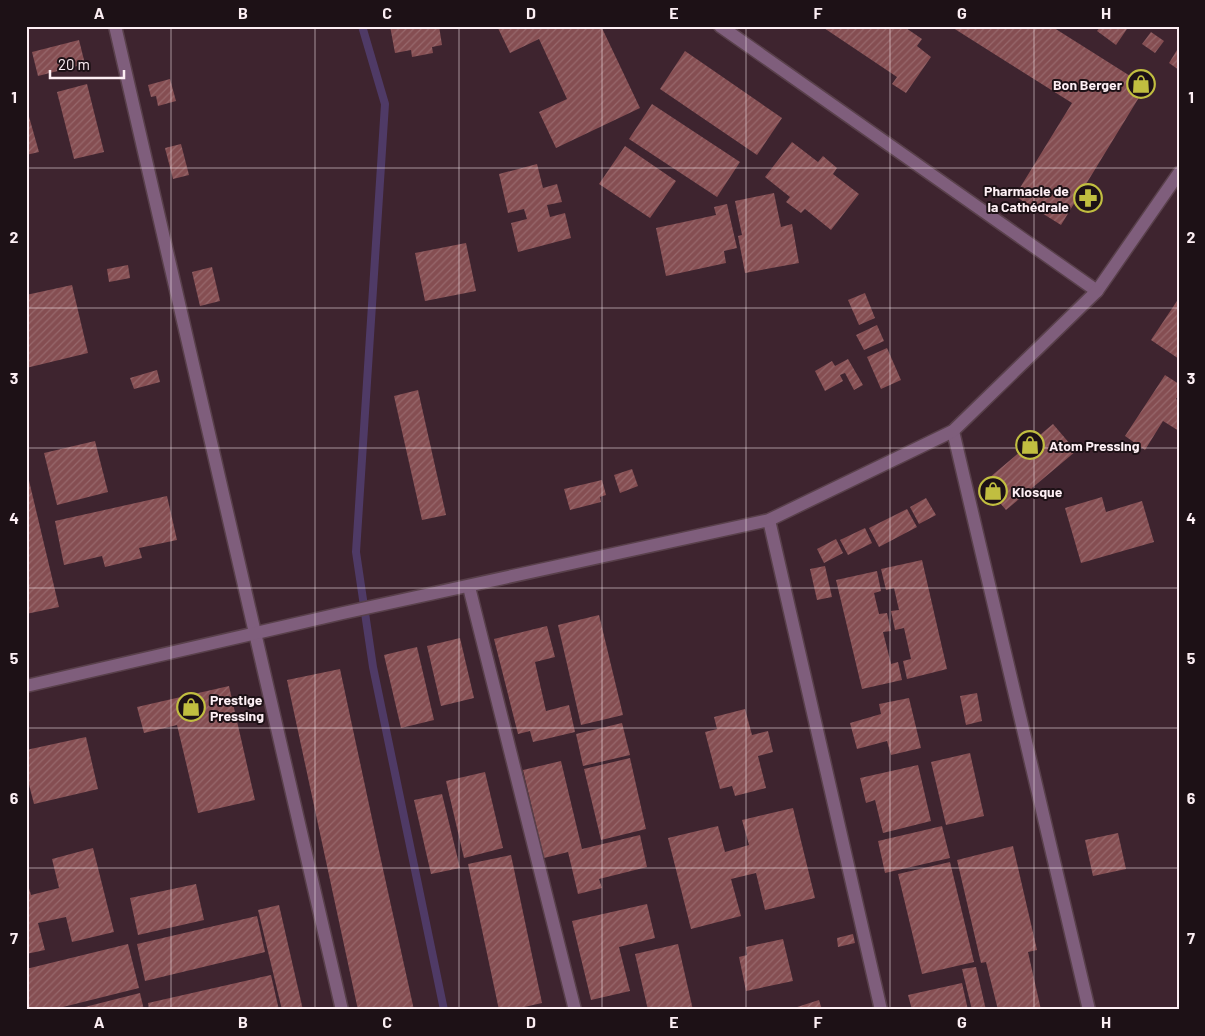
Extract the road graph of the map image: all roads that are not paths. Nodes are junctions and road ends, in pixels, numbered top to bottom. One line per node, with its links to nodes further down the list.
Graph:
1 (115, 26): 8 (street)
2 (720, 26): 4 (street)
3 (1179, 173): 4 (street)
4 (1097, 292): 5 (street)
5 (953, 431): 6 (street); 13 (street)
6 (769, 520): 7 (street); 12 (street)
7 (469, 587): 8 (street); 11 (street)
8 (254, 632): 9 (street); 10 (street)
9 (26, 686)
10 (342, 1010)
11 (575, 1010)
12 (882, 1010)
13 (1089, 1010)

